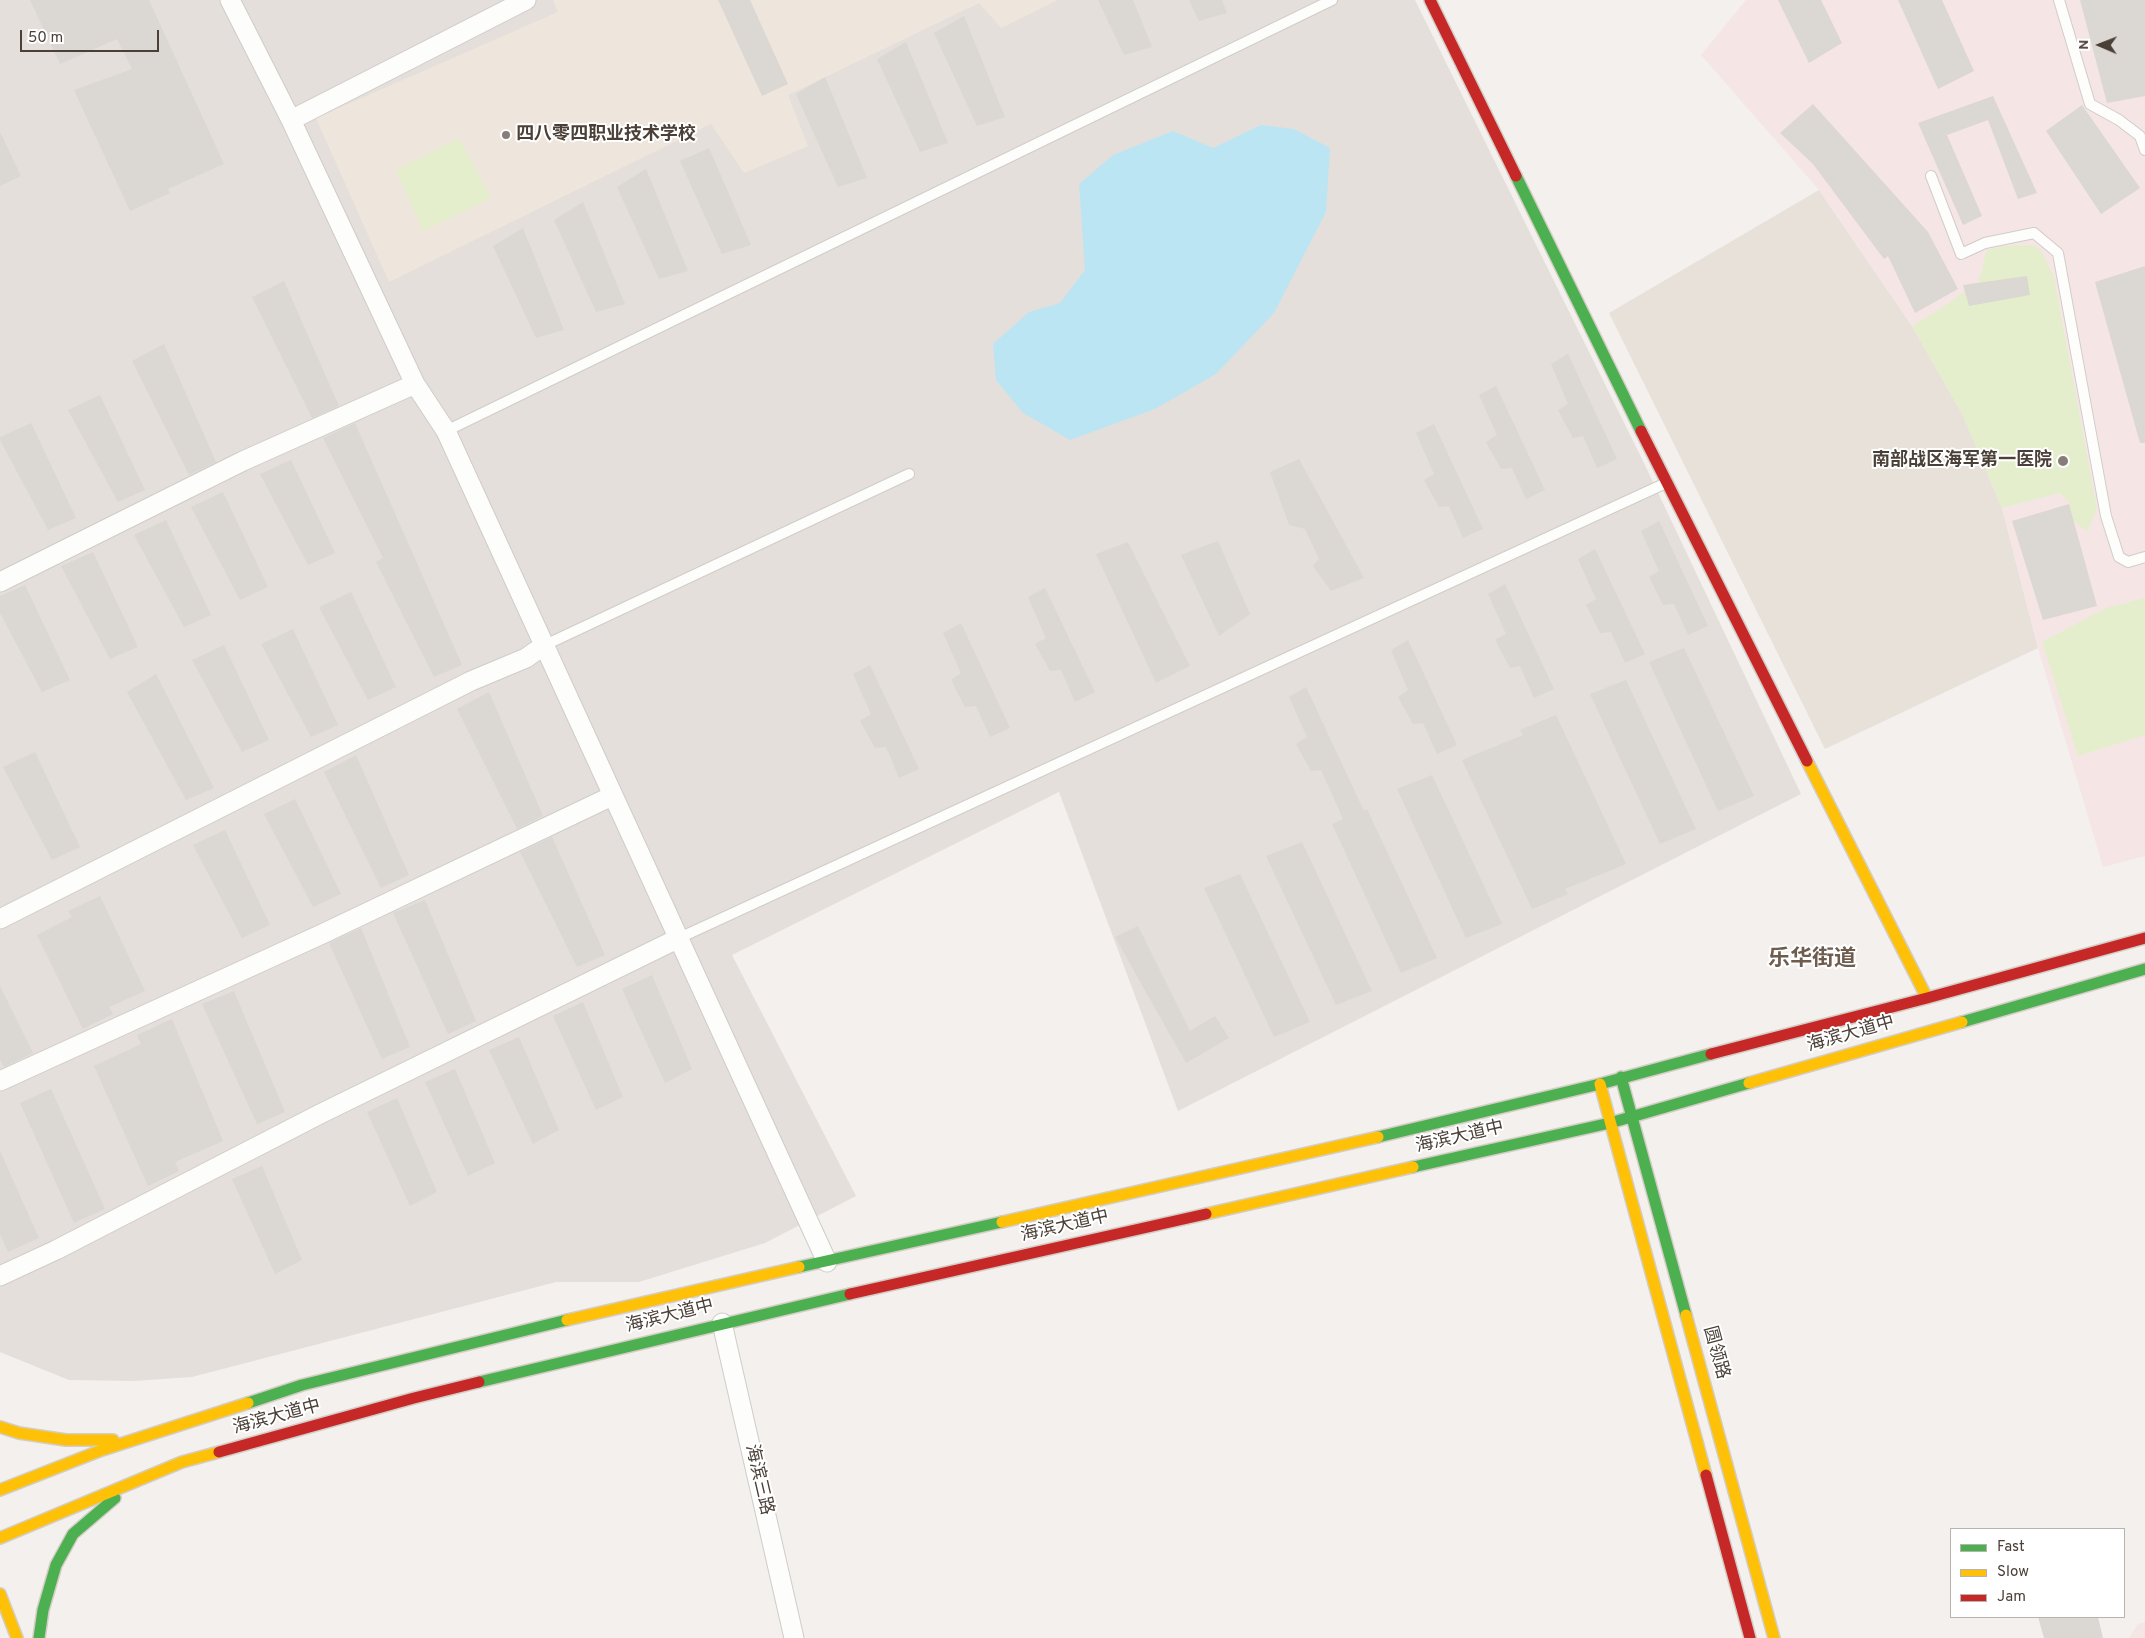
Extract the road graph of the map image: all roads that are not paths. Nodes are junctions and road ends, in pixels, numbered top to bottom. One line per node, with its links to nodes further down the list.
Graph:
1 (230, 0): 6 (street)
2 (526, 0): 6 (street)
3 (1332, 0): 10 (lane)
4 (1430, 0): 12 (main road)
5 (2059, 0): 7 (lane)
6 (291, 120): 9 (street)
7 (2145, 150)
8 (1931, 176): 13 (lane)
9 (415, 384): 10 (street); 14 (street)
10 (446, 432): 15 (street)
11 (909, 474): 15 (lane)
12 (1667, 483): 18 (lane); 21 (main road)
13 (2145, 557)
14 (0, 582)
15 (543, 646): 16 (street); 17 (street)
16 (612, 796): 18 (street); 23 (street)
17 (0, 919)
18 (677, 938): 27 (street); 28 (street)
19 (2145, 938): 21 (main road, 海滨大道中)
20 (2145, 969): 25 (main road, 海滨大道中)
21 (1927, 998): 22 (main road, 海滨大道中)
22 (1621, 1077): 24 (main road, 海滨大道中); 25 (main road, 圆领路)
23 (0, 1081)
24 (1600, 1084): 26 (main road); 27 (main road, 海滨大道中)
25 (1632, 1117): 26 (main road, 海滨大道中); 40 (main road, 圆领路)
26 (1610, 1122): 29 (main road, 海滨大道中); 39 (main road)
27 (827, 1262): 31 (main road, 海滨大道中)
28 (0, 1276)
29 (722, 1323): 32 (main road, 海滨大道中); 38 (street, 海滨三路)
30 (0, 1426): 31 (main road)
31 (132, 1440): 33 (main road, 海滨大道中)
32 (136, 1481): 34 (main road, 海滨大道中); 37 (main road)
33 (0, 1490)
34 (0, 1538)
35 (0, 1594): 36 (main road)
36 (17, 1638)
37 (39, 1638)
38 (794, 1638)
39 (1750, 1638)
40 (1774, 1638)

